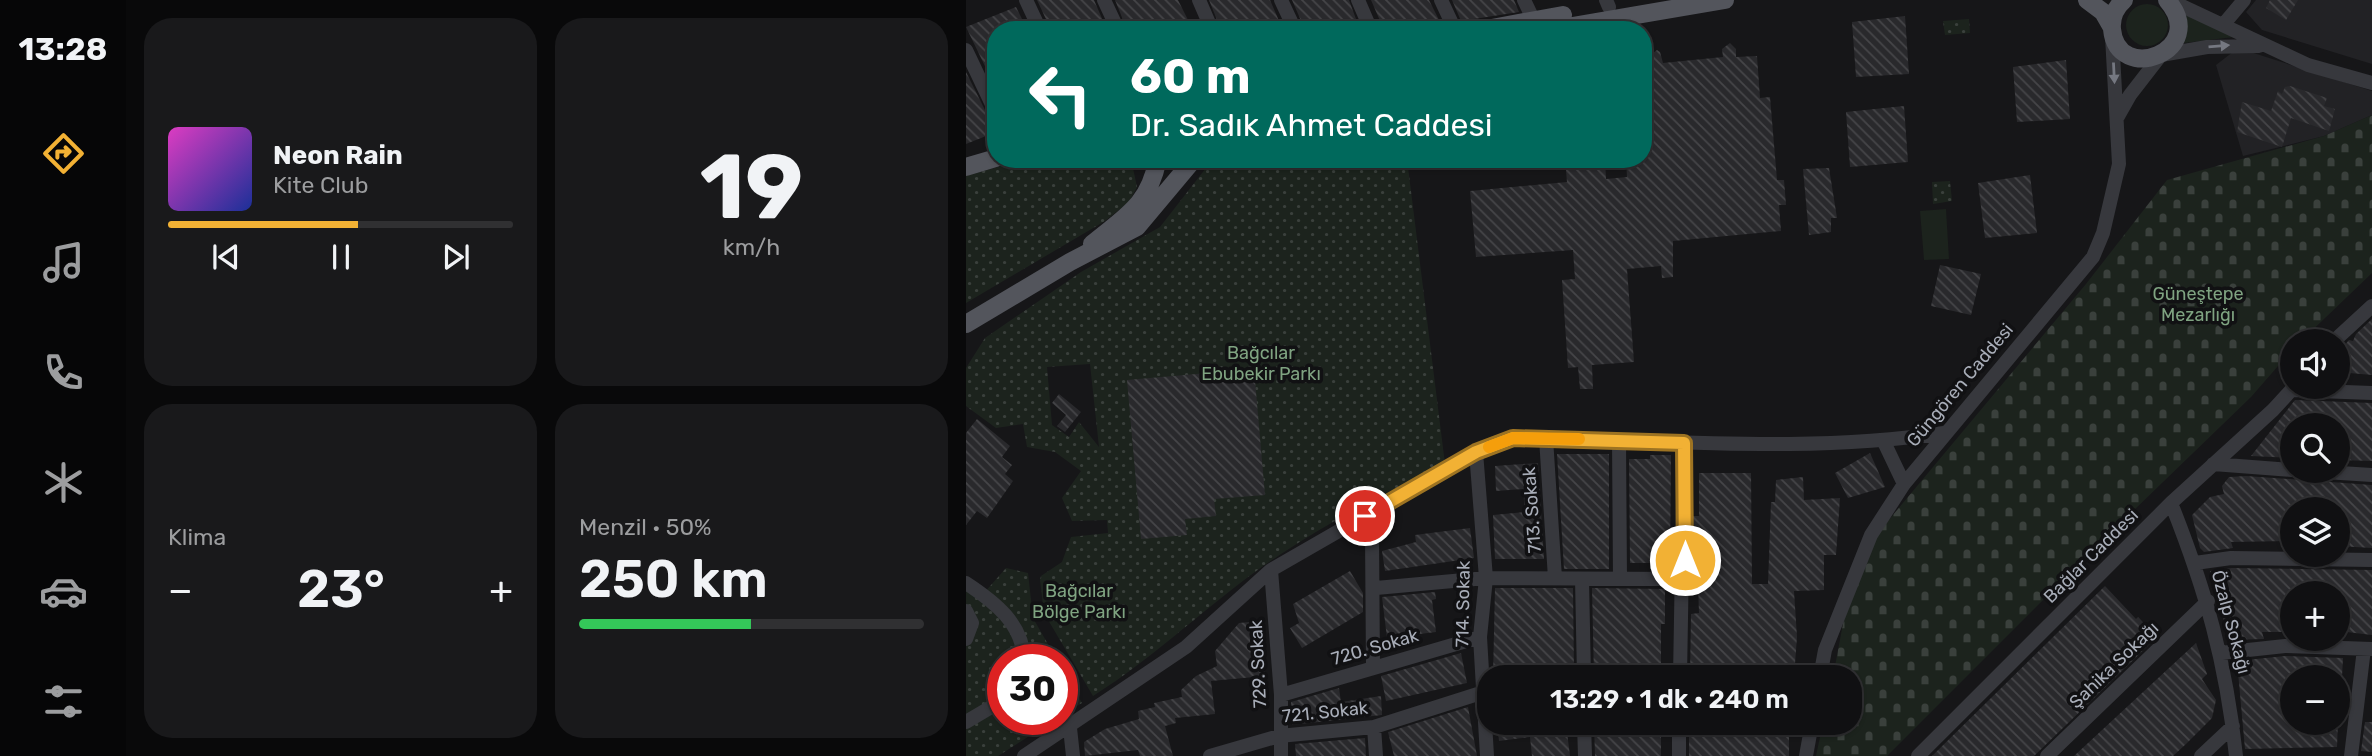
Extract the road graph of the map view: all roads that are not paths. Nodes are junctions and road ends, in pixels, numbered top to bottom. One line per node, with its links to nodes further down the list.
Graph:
1 (1026, 0): 16 (street)
2 (1104, 0): 17 (street)
3 (1199, 0): 18 (street)
4 (1281, 0): 19 (street)
5 (1358, 0): 20 (street)
6 (1441, 0): 21 (street)
7 (1524, 0): 22 (street)
8 (1649, 0): 15 (main road)
9 (1725, 0): 24 (main road)
10 (2087, 0): 26 (main road)
11 (2114, 0): 26 (street, Güngören Caddesi)
12 (2124, 0): 26 (main road)
13 (2168, 0): 25 (street); 29 (main road)
14 (2244, 0): 25 (street)
15 (1607, 4): 23 (main road)
16 (1036, 21)
17 (1114, 21)
18 (1208, 21)
19 (1291, 21)
20 (1367, 21)
21 (1451, 21)
22 (1538, 21)
23 (1554, 21)
24 (1570, 21)
25 (2223, 25): 28 (street)
26 (2111, 26): 29 (main road); 32 (street, Güngören Caddesi, one-way to 32)
27 (966, 50): 31 (street)
28 (2278, 51): 29 (street, one-way to 28); 30 (street)
29 (2161, 55): 32 (street)
30 (2372, 83)
31 (987, 94)
32 (2116, 119): 46 (street, Güngören Caddesi)
33 (987, 161): 34 (main road)
34 (966, 167)
35 (1149, 168): 38 (main road)
36 (1156, 168): 38 (main road)
37 (1186, 168): 39 (main road)
38 (1153, 182): 39 (main road)
39 (1070, 262): 41 (main road)
40 (2372, 306): 42 (street)
41 (966, 324)
42 (2347, 329)
43 (2350, 392): 44 (street)
44 (2372, 393)
45 (2281, 399): 52 (street, Bağlar Caddesi)
46 (1944, 433): 49 (street); 56 (street, Güngören Caddesi)
47 (1546, 438): 48 (street); 51 (street); 63 (street, 713. Sokak)
48 (1619, 440): 50 (street); 65 (street)
49 (1884, 442): 50 (street); 56 (street)
50 (1684, 443): 66 (street)
51 (1476, 452): 58 (street); 62 (street, 714. Sokak)
52 (2213, 464): 53 (street); 57 (street, Bağlar Caddesi)
53 (2280, 469)
54 (2350, 474): 55 (street)
55 (2372, 475)
56 (1904, 484): 80 (street, Güngören Caddesi)
57 (2171, 503): 60 (street, Özalp Sokağı); 105 (street, Bağlar Caddesi)
58 (1365, 516): 61 (street); 81 (street)
59 (2372, 560): 60 (street)
60 (2195, 563): 70 (street, Özalp Sokağı)
61 (1271, 570): 83 (street, 729. Sokak); 86 (street)
62 (1486, 578): 63 (street); 68 (street); 73 (street, 714. Sokak)
63 (1555, 578): 64 (street)
64 (1582, 579): 65 (street); 78 (street)
65 (1620, 579): 66 (street)
66 (1684, 579): 79 (street)
67 (966, 583): 69 (street)
68 (1376, 588)
69 (980, 594): 71 (street); 74 (street)
70 (2208, 601): 76 (street, Özalp Sokağı); 106 (street, Şahika Sokağı)
71 (967, 612): 72 (street)
72 (967, 637)
73 (1480, 637): 77 (street, 714. Sokak); 81 (street, 720. Sokak)
74 (1020, 644)
75 (2368, 649): 76 (street); 109 (street)
76 (2220, 653): 87 (street, Özalp Sokağı)
77 (1482, 665)
78 (1584, 665)
79 (1680, 665)
80 (1822, 665)
81 (1373, 668): 83 (street, 720. Sokak)
82 (1477, 694): 88 (street, 721. Sokak)
83 (1281, 695): 95 (street, 729. Sokak)
84 (987, 710): 85 (street)
85 (966, 722)
86 (1078, 722)
87 (2233, 726): 107 (street); 108 (street, Özalp Sokağı)
88 (1374, 727): 95 (street, 721. Sokak); 100 (street)
89 (1058, 735): 96 (street)
90 (1071, 735): 97 (street)
91 (1486, 735): 101 (street, 714. Sokak)
92 (1584, 735): 102 (street)
93 (1679, 735): 103 (street)
94 (1810, 735): 104 (street)
95 (1279, 736): 98 (street, 721. Sokak); 99 (street, 729. Sokak)
96 (1024, 756)
97 (1073, 756)
98 (1210, 756)
99 (1281, 756)
100 (1376, 756)
101 (1487, 756)
102 (1585, 756)
103 (1679, 756)
104 (1806, 756)
105 (1918, 756)
106 (2047, 756)
107 (2201, 756)
108 (2236, 756)
109 (2351, 756)

